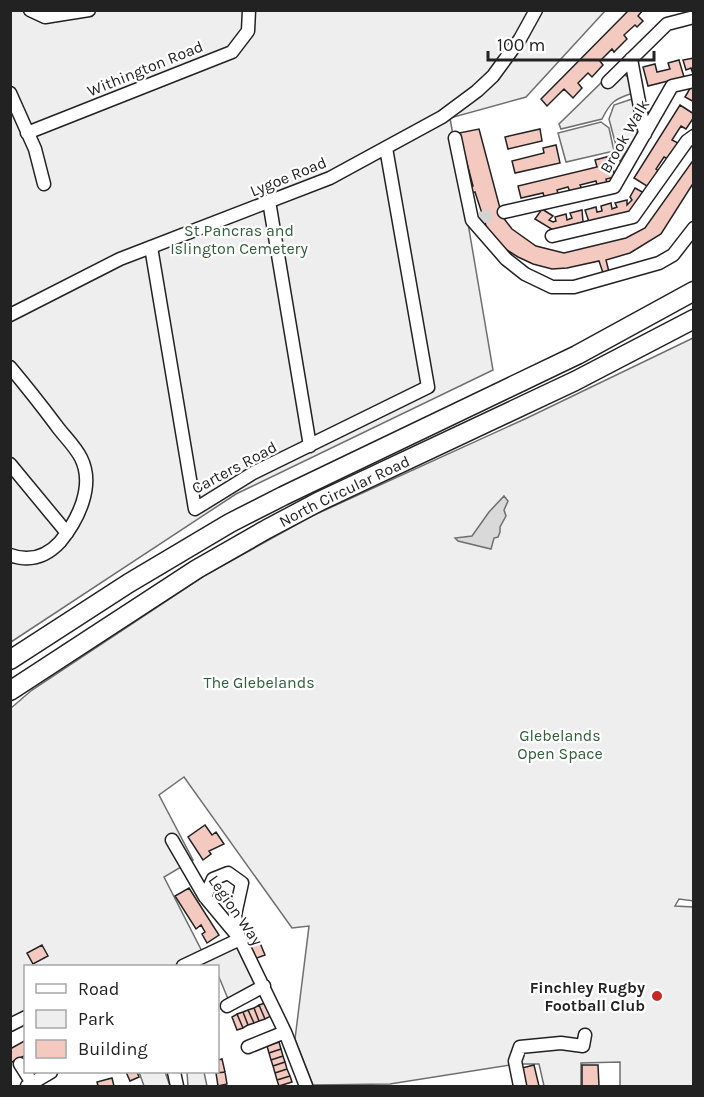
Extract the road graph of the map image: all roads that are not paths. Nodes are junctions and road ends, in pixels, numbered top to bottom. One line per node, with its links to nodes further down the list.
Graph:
1 (30, 10): 2 (street)
2 (89, 10)
3 (249, 10): 10 (street, Withington Road)
4 (536, 10): 14 (street, Lygoe Road)
5 (693, 17): 6 (street)
6 (631, 59): 8 (street); 11 (street)
7 (693, 81): 11 (street, Brook Walk)
8 (608, 82)
9 (10, 93): 10 (street)
10 (27, 134): 15 (street)
11 (645, 134): 17 (street, Brook Walk)
12 (693, 136): 19 (street)
13 (455, 138): 18 (street)
14 (386, 148): 16 (street, Lygoe Road); 25 (street, Carters Road)
15 (44, 184)
16 (269, 201): 20 (street, Lygoe Road); 25 (street)
17 (504, 212)
18 (693, 228)
19 (552, 236)
20 (152, 247): 22 (street, Lygoe Road); 25 (street, Carters Road)
21 (693, 291): 29 (highway, North Circular Road)
22 (10, 315)
23 (693, 319): 30 (highway, North Circular Road)
24 (10, 367): 27 (street)
25 (310, 446)
26 (10, 464): 27 (street)
27 (67, 533): 28 (street)
28 (10, 555)
29 (10, 660)
30 (10, 691)
31 (172, 840): 32 (street, Legion Way)
32 (205, 897): 33 (street, Legion Way); 33 (street)
33 (240, 939): 34 (street); 35 (street, Legion Way)
34 (185, 965)
35 (264, 986): 36 (street); 39 (street, Legion Way)
36 (227, 1006)
37 (24, 1018): 38 (street)
38 (10, 1025)
39 (285, 1032): 41 (street); 46 (street, Legion Way)
40 (585, 1035): 47 (street)
41 (248, 1047)
42 (20, 1064): 43 (street)
43 (24, 1072)
44 (48, 1073): 45 (street)
45 (30, 1085)
46 (306, 1086)
47 (520, 1086)

